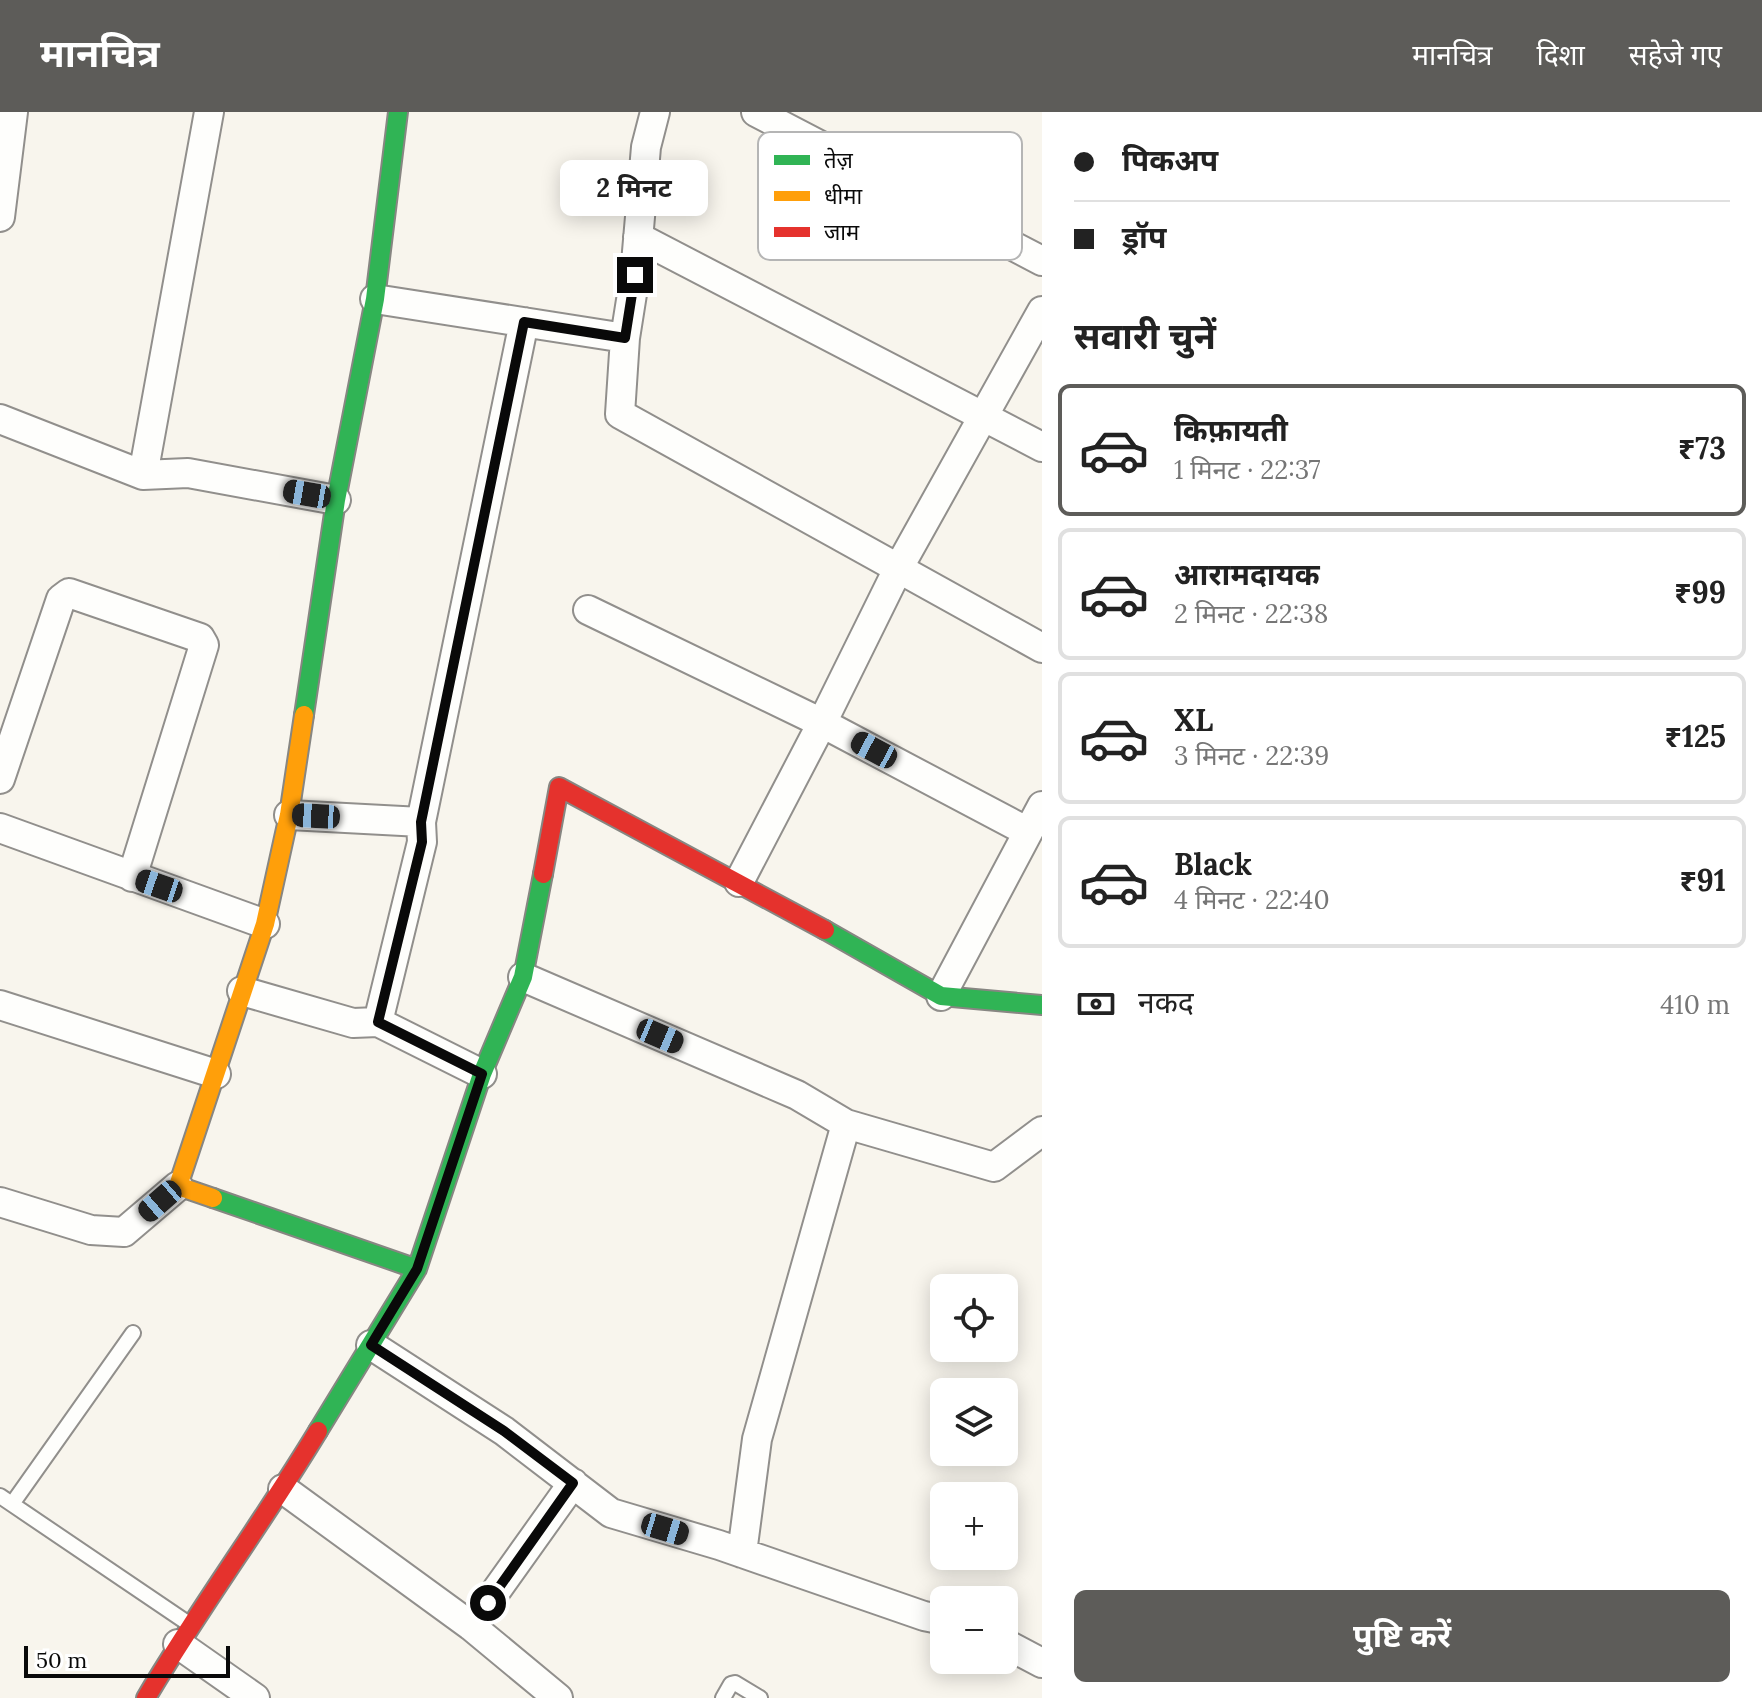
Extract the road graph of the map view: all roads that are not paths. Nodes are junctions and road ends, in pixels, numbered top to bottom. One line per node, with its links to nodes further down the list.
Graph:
1 (13, 112): 7 (street)
2 (209, 112): 18 (street)
3 (398, 112): 11 (street)
4 (655, 112): 8 (street)
5 (756, 112): 6 (street)
6 (794, 132)
7 (0, 217)
8 (638, 237): 14 (street); 15 (street)
9 (1022, 251): 10 (street)
10 (1042, 261)
11 (375, 299): 13 (street); 19 (street)
12 (1042, 311): 15 (street)
13 (524, 322): 14 (street); 27 (street)
14 (625, 338): 20 (street)
15 (982, 416): 17 (street); 20 (street)
16 (0, 419): 18 (street)
17 (1042, 447)
18 (143, 475): 19 (street)
19 (336, 500): 26 (street)
20 (898, 569): 22 (street); 23 (street)
21 (588, 610): 23 (street)
22 (1042, 648)
23 (822, 723): 29 (street); 31 (street)
24 (0, 779): 30 (street)
25 (1042, 806): 29 (street)
26 (289, 815): 27 (street); 32 (street)
27 (421, 822): 38 (street)
28 (0, 828): 30 (street)
29 (1028, 832): 35 (street)
30 (132, 877): 32 (street)
31 (739, 882): 33 (street); 35 (street)
32 (265, 924): 34 (street)
33 (523, 977): 40 (street); 41 (street)
34 (242, 991): 38 (street); 39 (street)
35 (941, 996): 37 (street)
36 (0, 1005): 39 (street)
37 (1042, 1005)
38 (378, 1022): 40 (street)
39 (216, 1074): 43 (street)
40 (482, 1074): 45 (street)
41 (846, 1124): 42 (street); 51 (street)
42 (1042, 1131)
43 (178, 1186): 44 (street); 45 (street)
44 (0, 1202)
45 (417, 1269): 47 (street)
46 (133, 1333): 50 (lane)
47 (371, 1345): 48 (street); 49 (street)
48 (573, 1483): 51 (street); 53 (street)
49 (283, 1489): 53 (street); 54 (street)
50 (6, 1500): 54 (lane)
51 (742, 1553): 52 (street)
52 (930, 1617)
53 (471, 1626): 59 (street)
54 (185, 1636): 57 (street); 58 (street)
55 (1018, 1650): 56 (street)
56 (1042, 1663)
57 (146, 1698)
58 (255, 1698)
59 (558, 1698)
60 (723, 1698): 61 (lane)
61 (760, 1698)

